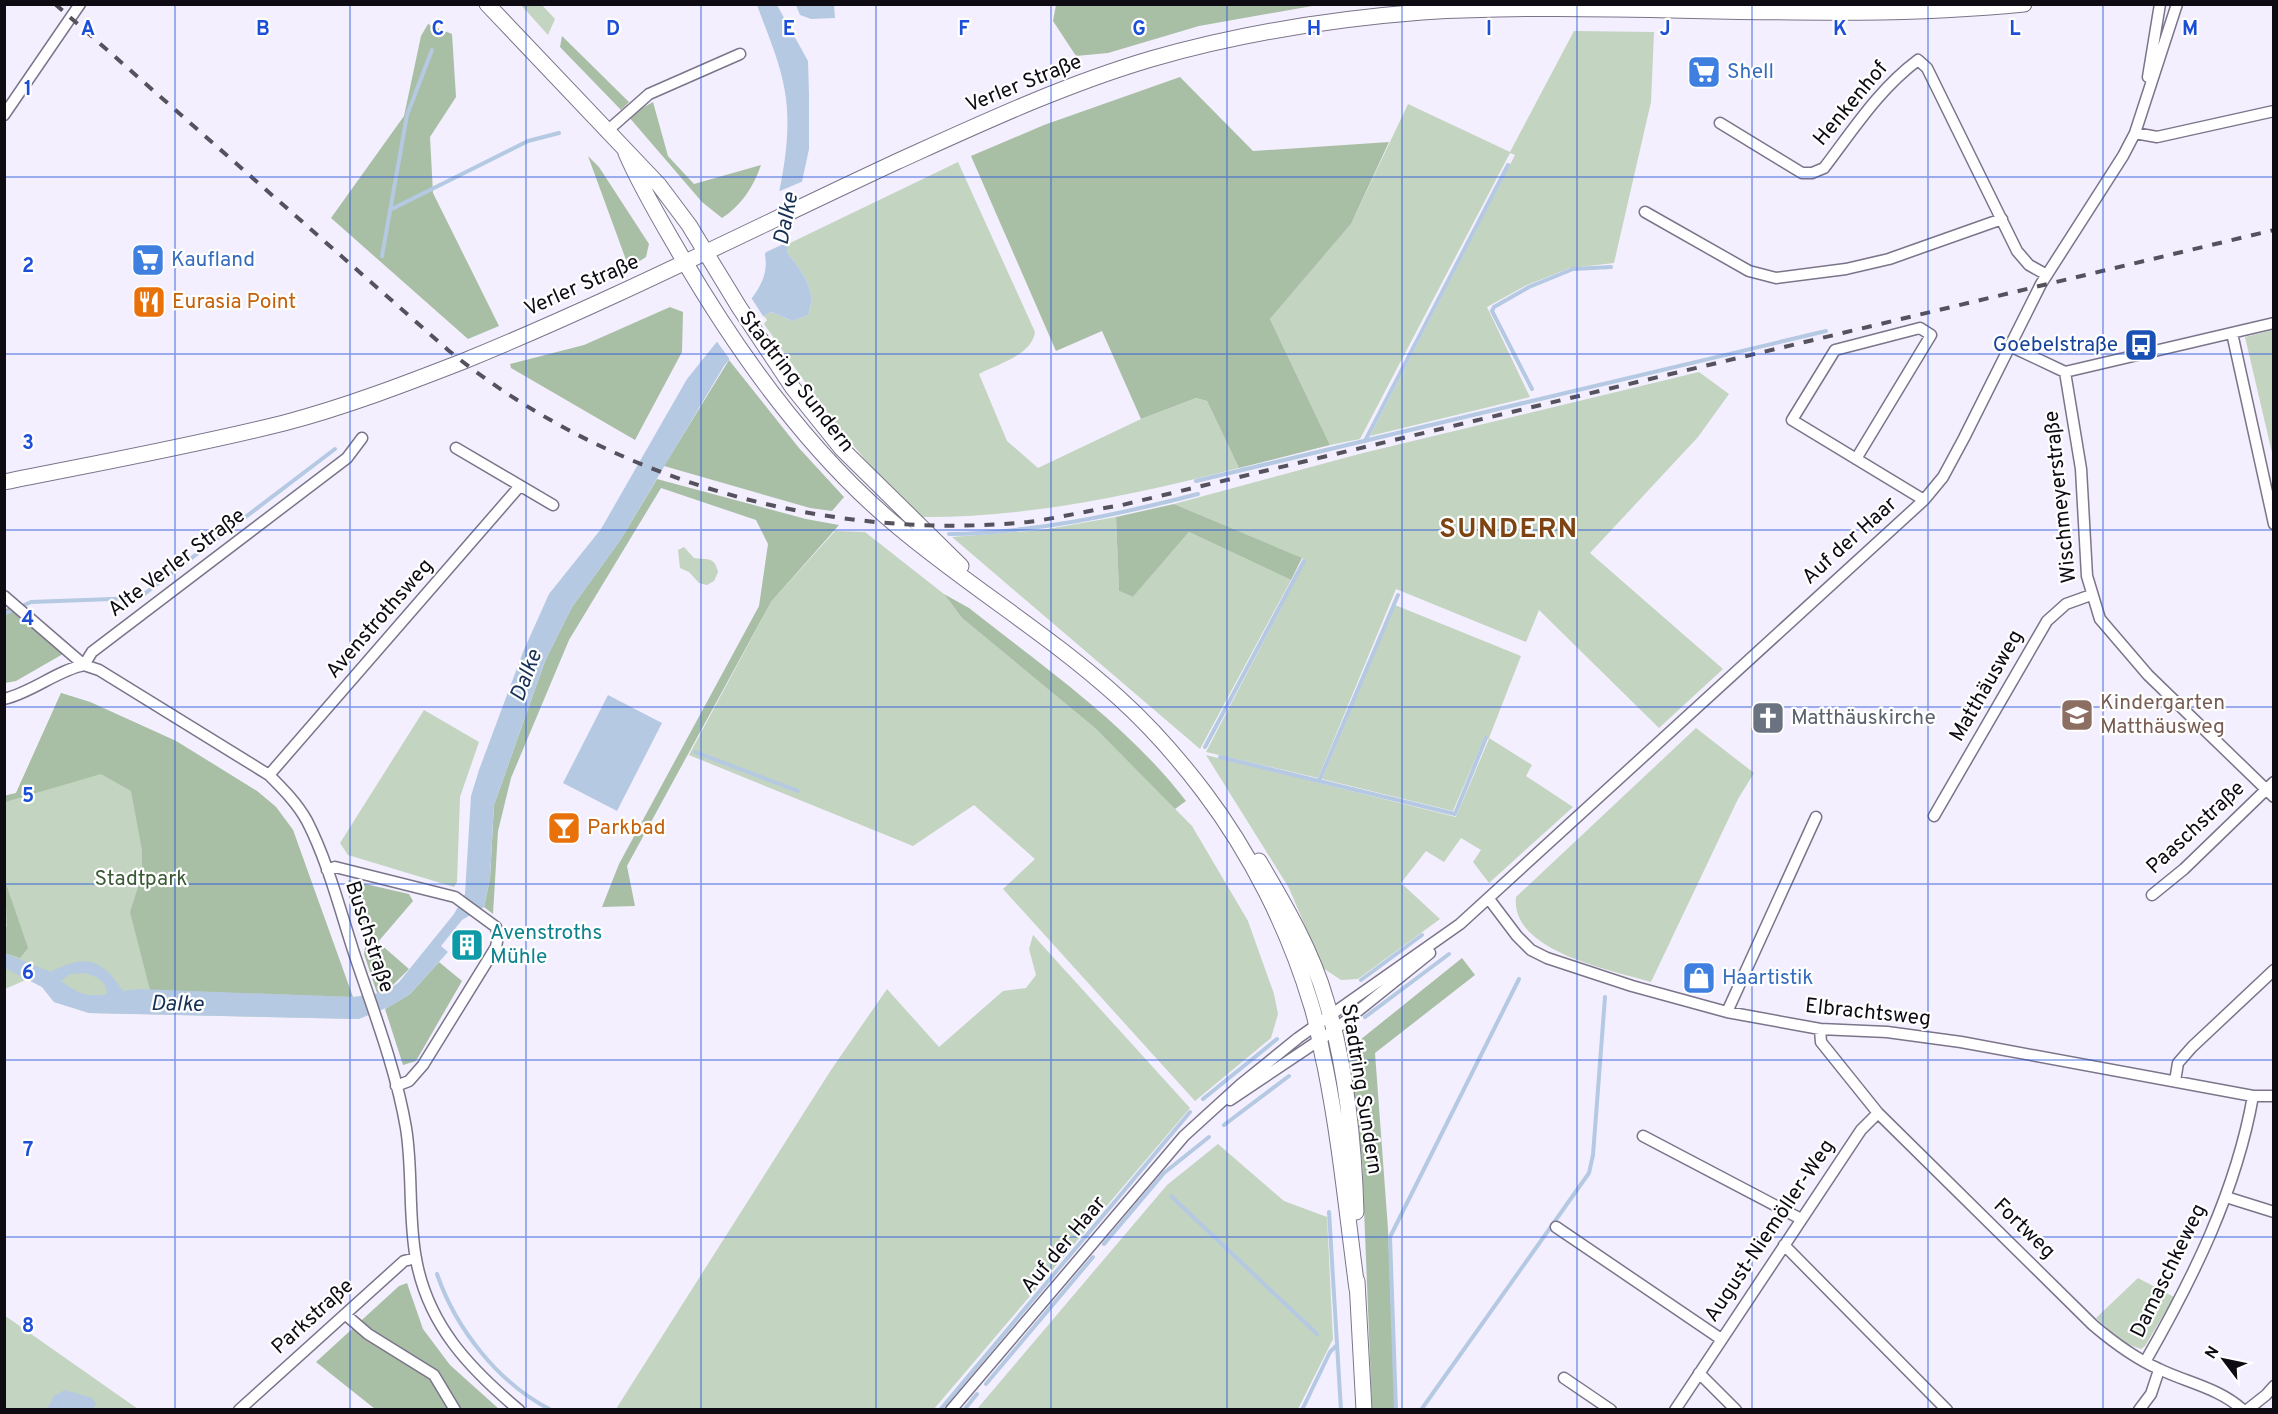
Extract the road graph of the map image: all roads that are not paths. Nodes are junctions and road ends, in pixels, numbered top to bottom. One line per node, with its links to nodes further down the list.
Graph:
1 (80, 4): 11 (street)
2 (487, 4): 13 (main road, Stadtring Sundern)
3 (2024, 4): 7 (main road, Verler Straße)
4 (2160, 4): 9 (street, Auf der Haar)
5 (2177, 4): 9 (street, Auf der Haar)
6 (1645, 8): 7 (main road, Verler Straße); 18 (main road, Verler Straße)
7 (1665, 8)
8 (740, 54): 13 (street)
9 (2146, 95): 14 (street, Auf der Haar)
10 (2274, 111): 14 (street)
11 (4, 115)
12 (1720, 123): 17 (street, Henkenhof)
13 (606, 132): 15 (main road, Stadtring Sundern)
14 (2135, 133): 20 (street, Auf der Haar)
15 (626, 153): 18 (main road, Stadtring Sundern); 19 (main road, Stadtring Sundern)
16 (1645, 213): 17 (street)
17 (2002, 219): 20 (street)
18 (705, 253): 19 (main road, Verler Straße); 37 (main road, Stadtring Sundern)
19 (685, 263): 28 (main road, Verler Straße); 37 (main road, Stadtring Sundern)
20 (2047, 275): 23 (street, Auf der Haar)
21 (2274, 323): 22 (street)
22 (2232, 333): 24 (street); 34 (street)
23 (2010, 346): 24 (street); 32 (street, Auf der Haar)
24 (2065, 372): 35 (street, Wischmeyerstraße)
25 (362, 438): 38 (street, Alte Verler Straße)
26 (456, 448): 31 (street)
27 (1856, 459): 27 (street); 32 (street)
28 (97, 463): 29 (main road, Verler Straße); 30 (main road, Verler Straße)
29 (4, 472)
30 (4, 482)
31 (519, 487): 33 (street); 41 (street, Avenstrothsweg)
32 (1924, 500): 47 (street, Auf der Haar)
33 (553, 505)
34 (2274, 524)
35 (2091, 595): 42 (street, Wischmeyerstraße); 43 (street, Matthäusweg)
36 (8, 599): 38 (street, Buschstraße)
37 (1014, 614): 40 (main road, Stadtring Sundern)
38 (84, 665): 39 (street, Alte Verler Straße); 41 (street, Buschstraße)
39 (4, 699)
40 (1178, 760): 50 (main road, Stadtring Sundern); 52 (main road, Stadtring Sundern)
41 (269, 775): 45 (street, Buschstraße)
42 (2271, 790): 46 (street, Paaschstraße)
43 (1934, 816)
44 (1816, 817): 49 (street)
45 (327, 870): 54 (street, Buschstraße); 54 (street)
46 (2152, 895)
47 (1489, 898): 49 (street, Elbrachtsweg); 50 (street, Auf der Haar)
48 (2274, 970): 53 (street)
49 (1727, 1012): 51 (street, Elbrachtsweg)
50 (1332, 1023): 52 (street, Auf der Haar); 65 (main road, Stadtring Sundern)
51 (1820, 1029): 53 (street, Elbrachtsweg); 57 (street, Fortweg)
52 (1318, 1033): 65 (main road, Stadtring Sundern); 77 (street, Auf der Haar)
53 (2175, 1081): 55 (street, Elbrachtsweg)
54 (396, 1086): 64 (street, Buschstraße)
55 (2253, 1096): 56 (street, Elbrachtsweg); 59 (street, Damaschkeweg)
56 (2274, 1096)
57 (1878, 1113): 61 (street, August-Niemöller-Weg); 68 (street, Fortweg)
58 (1643, 1136): 61 (street)
59 (2226, 1197): 60 (street, Damaschkeweg); 68 (street, Damaschkeweg)
60 (2274, 1212)
61 (1801, 1219): 63 (street, August-Niemöller-Weg)
62 (1557, 1227): 67 (street)
63 (1784, 1245): 67 (street, August-Niemöller-Weg); 81 (street)
64 (416, 1258): 66 (street, Parkstraße); 76 (street, Buschstraße)
65 (1357, 1289): 78 (main road, Stadtring Sundern)
66 (346, 1315): 74 (street, Parkstraße); 75 (street)
67 (1721, 1339): 70 (street, August-Niemöller-Weg)
68 (2145, 1362): 69 (street, Fortweg)
69 (2159, 1370): 82 (street); 83 (street, Fortweg)
70 (1699, 1373): 73 (street); 80 (street, August-Niemöller-Weg)
71 (1564, 1378): 79 (street)
72 (2274, 1386): 83 (street)
73 (1733, 1409)
74 (239, 1410)
75 (454, 1410)
76 (519, 1410)
77 (951, 1410)
78 (1364, 1410)
79 (1611, 1410)
80 (1674, 1410)
81 (1947, 1410)
82 (2139, 1410)
83 (2245, 1410)

